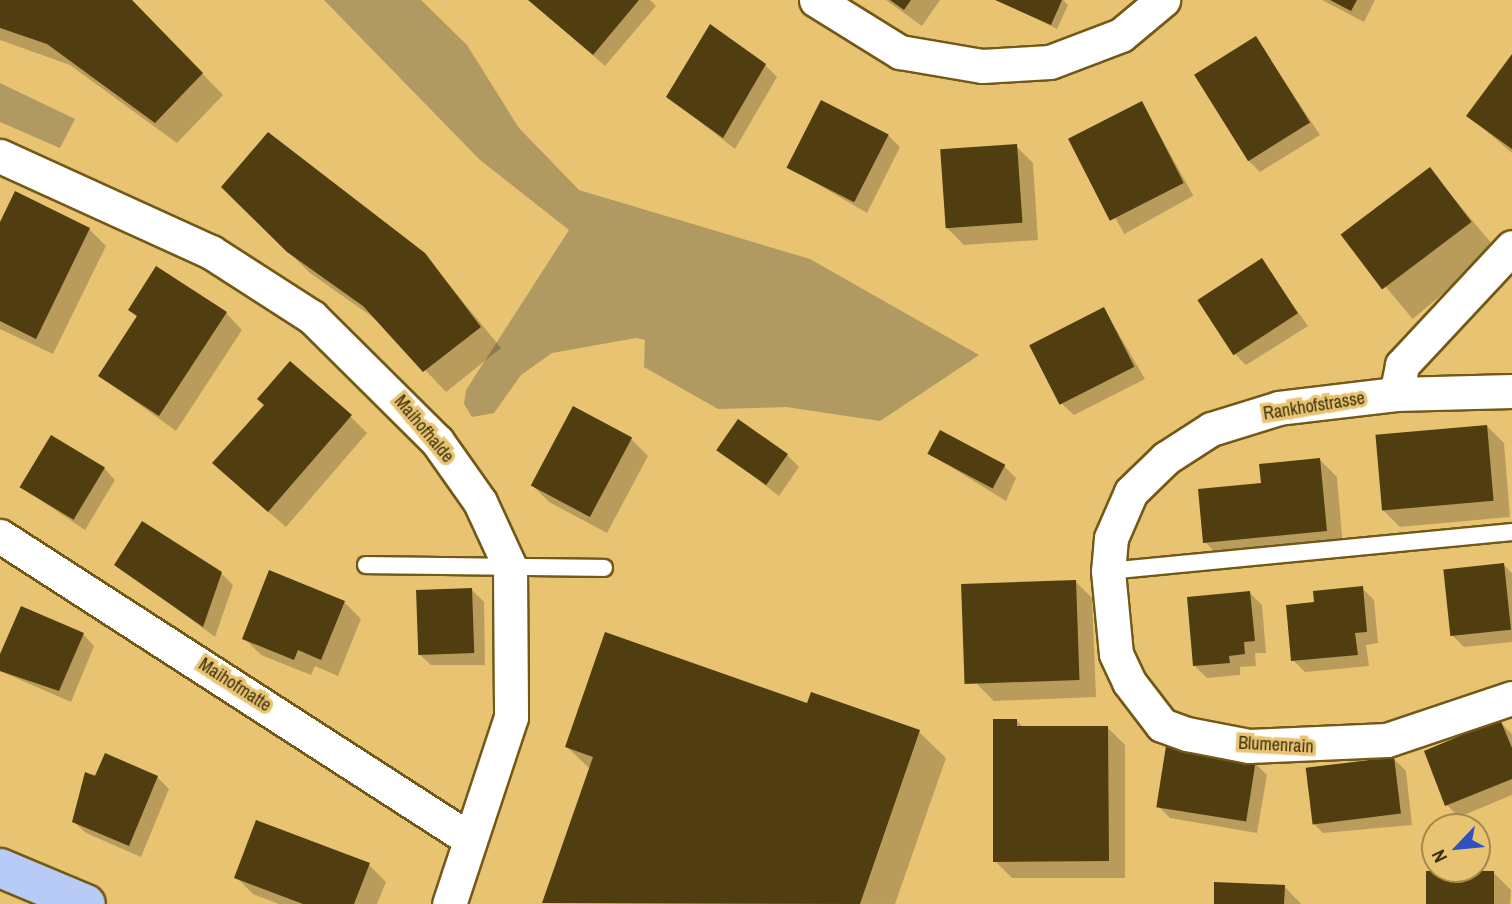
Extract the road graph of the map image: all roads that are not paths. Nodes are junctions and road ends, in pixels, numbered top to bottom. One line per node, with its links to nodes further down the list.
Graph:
1 (816, 0): 2 (street)
2 (1163, 0)
3 (0, 156): 10 (street, Maihofhalde)
4 (1512, 247): 6 (street)
5 (1512, 391): 6 (street, Rankhofstrasse)
6 (1396, 394): 12 (street, Rankhofstrasse)
7 (1512, 532): 12 (lane)
8 (0, 536): 14 (street, Maihofmatte)
9 (366, 565): 10 (lane)
10 (510, 568): 11 (lane); 14 (street, Maihofhalde)
11 (604, 568)
12 (1108, 571): 13 (street, Blumenrain)
13 (1512, 698)
14 (468, 838): 17 (street, Maihofhalde)
15 (0, 868): 16 (main road)
16 (86, 904)
17 (449, 904)

